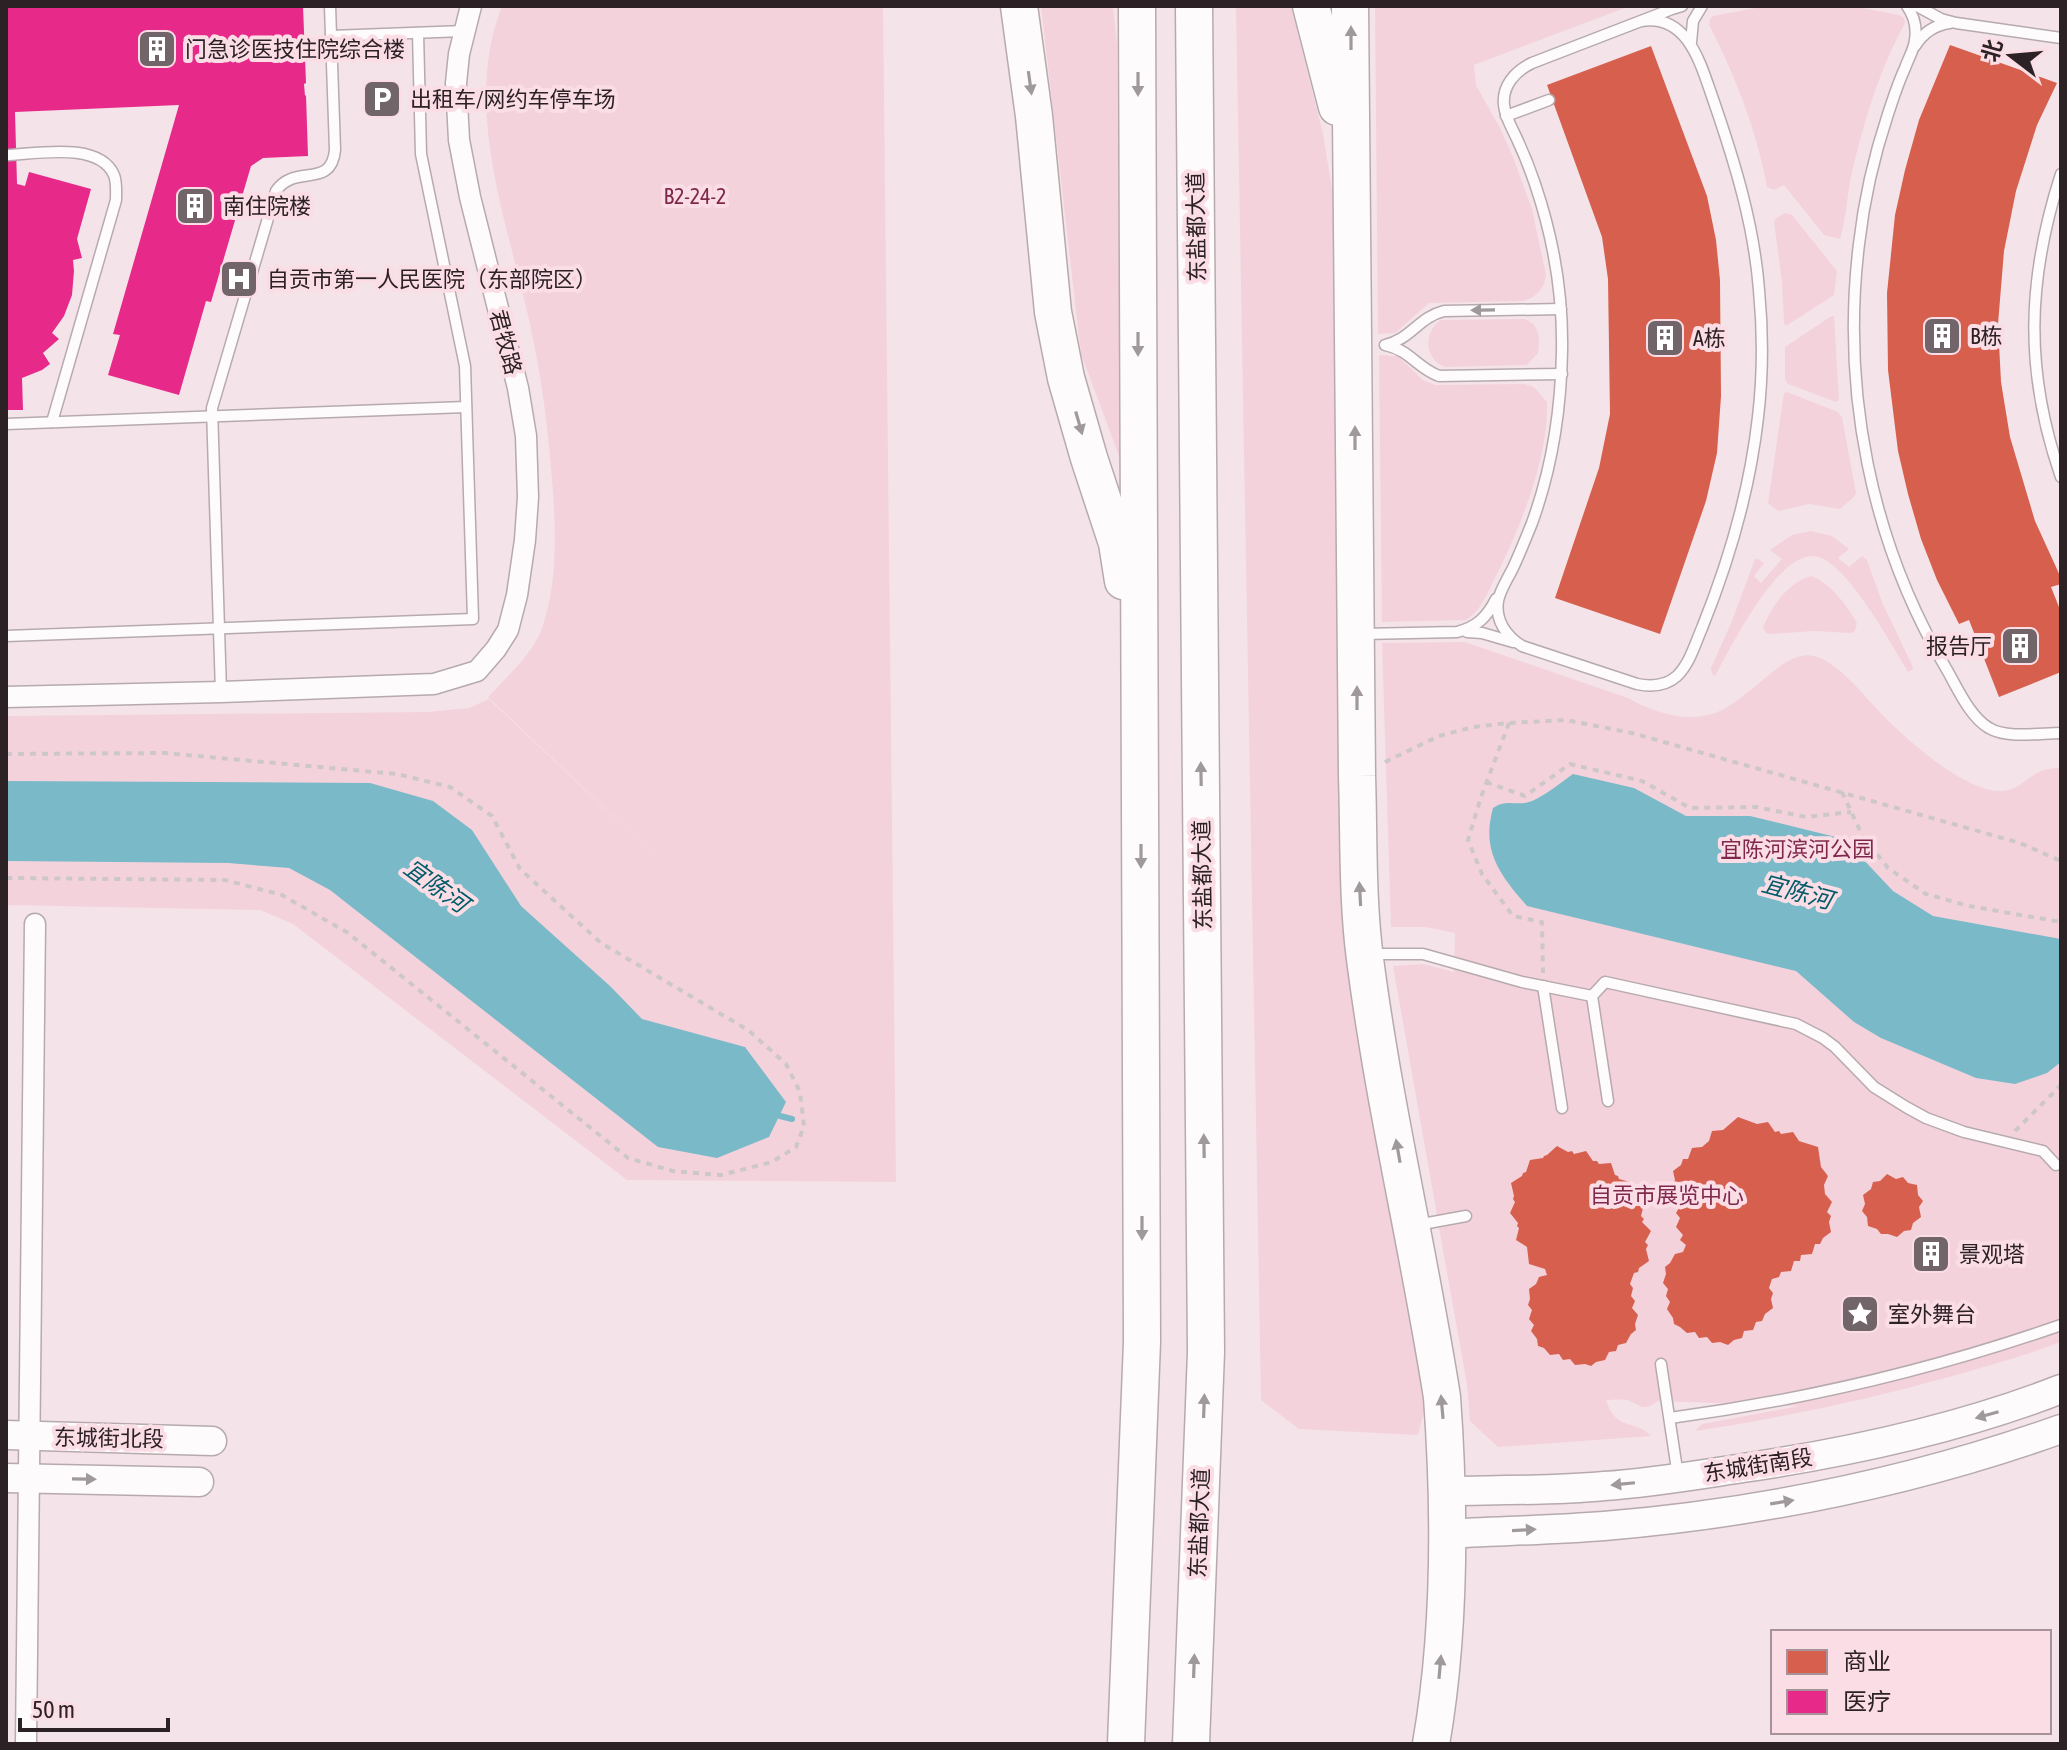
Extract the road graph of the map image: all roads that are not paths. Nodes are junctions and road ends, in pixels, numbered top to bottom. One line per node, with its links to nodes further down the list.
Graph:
1 (330, 6): 16 (lane)
2 (471, 6): 14 (street, 君牧路)
3 (1019, 6): 39 (highway, one-way to 39)
4 (1137, 6): 39 (highway, one-way to 39)
5 (1194, 6): 66 (highway, 东盐都大道, one-way to 5)
6 (1311, 6): 23 (highway)
7 (1350, 6): 23 (highway, one-way to 7)
8 (1682, 6): 12 (lane)
9 (1702, 6): 19 (lane)
10 (1907, 6): 18 (lane)
11 (1917, 6): 13 (lane)
12 (1641, 21): 19 (lane); 21 (lane)
13 (1956, 23): 17 (lane); 18 (lane)
14 (464, 31): 15 (lane); 40 (street, 君牧路)
15 (418, 33): 16 (lane); 28 (lane)
16 (331, 36): 29 (lane)
17 (2061, 38)
18 (1914, 47): 42 (lane)
19 (1692, 48): 38 (lane)
20 (1549, 100): 21 (lane)
21 (1506, 116): 25 (lane)
22 (6, 155): 30 (lane)
23 (1352, 171): 26 (highway)
24 (2061, 174): 32 (lane)
25 (1561, 309): 26 (lane, one-way to 26); 27 (lane)
26 (1370, 345): 27 (lane); 36 (highway, one-way to 26)
27 (1562, 374): 33 (lane)
28 (466, 407): 29 (lane); 34 (lane)
29 (212, 416): 30 (lane); 34 (lane)
30 (52, 422): 31 (lane)
31 (6, 424)
32 (2061, 477)
33 (1501, 591): 35 (lane); 38 (lane)
34 (219, 628): 37 (lane); 40 (lane)
35 (1457, 632): 36 (lane); 38 (lane)
36 (1357, 634): 44 (highway, one-way to 36)
37 (6, 636)
38 (1522, 646)
39 (1140, 677): 65 (highway, one-way to 65)
40 (221, 692): 41 (street)
41 (6, 697)
42 (2061, 733)
43 (35, 924): 57 (street)
44 (1365, 955): 45 (lane); 51 (highway, one-way to 44)
45 (1543, 986): 46 (lane); 48 (lane)
46 (1592, 996): 47 (lane); 49 (lane)
47 (1608, 1101)
48 (1562, 1108)
49 (2056, 1165)
50 (1466, 1216): 51 (lane)
51 (1412, 1227): 62 (highway, one-way to 51)
52 (2061, 1325): 55 (lane)
53 (1661, 1364): 55 (lane)
54 (2061, 1389): 60 (main road, 东城街南段, one-way to 60)
55 (1670, 1418): 60 (lane)
56 (2061, 1429): 63 (main road, 东城街南段, one-way to 56)
57 (18, 1436): 58 (main road, 东城街北段); 59 (street)
58 (212, 1441)
59 (17, 1478): 61 (main road, 东城街北段, one-way to 61); 64 (street)
60 (1678, 1478): 62 (main road, 东城街南段, one-way to 62)
61 (199, 1482)
62 (1446, 1491): 63 (highway)
63 (1446, 1534): 67 (highway, one-way to 63)
64 (26, 1744)
65 (1126, 1744)
66 (1191, 1744)
67 (1431, 1744)

